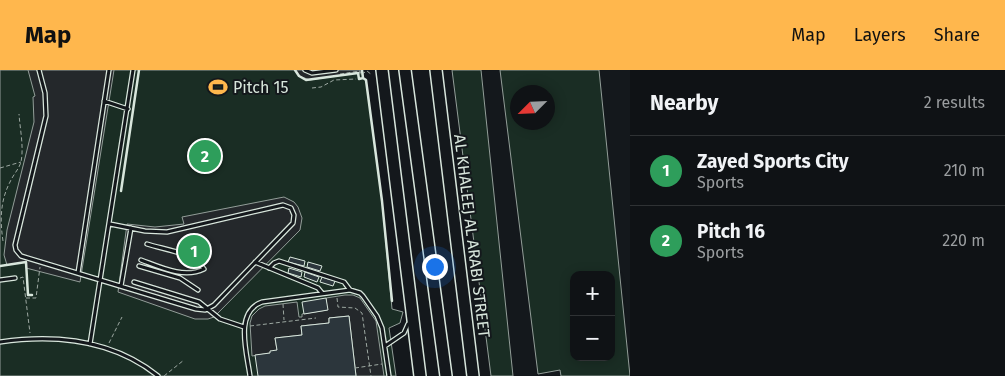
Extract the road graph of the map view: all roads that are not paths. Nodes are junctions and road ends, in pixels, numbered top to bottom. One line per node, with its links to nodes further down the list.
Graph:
1 (40, 70): 18 (lane)
2 (110, 70): 9 (lane)
3 (133, 70): 10 (lane)
4 (305, 70): 5 (lane)
5 (336, 70)
6 (406, 70): 37 (main road)
7 (436, 70): 38 (main road, AL KHALEEJ AL ARABI STREET)
8 (382, 72): 24 (main road)
9 (104, 102): 10 (lane); 18 (lane)
10 (128, 108): 11 (lane)
11 (110, 224): 12 (lane); 21 (lane)
12 (131, 228): 15 (lane); 23 (lane)
13 (147, 244): 14 (lane)
14 (141, 260)
15 (254, 262): 17 (lane); 28 (lane)
16 (139, 266): 25 (lane)
17 (269, 268): 26 (lane); 27 (lane)
18 (78, 273): 21 (lane)
19 (15, 278): 20 (lane)
20 (0, 280)
21 (100, 280): 23 (lane); 31 (lane)
22 (134, 282): 28 (lane)
23 (121, 286): 28 (lane)
24 (409, 287): 32 (lane); 36 (main road)
25 (198, 290)
26 (350, 290): 27 (lane); 32 (lane)
27 (322, 293): 29 (lane)
28 (209, 309): 29 (lane)
29 (244, 327): 34 (lane)
30 (0, 342): 31 (lane)
31 (90, 344): 33 (lane)
32 (384, 346): 35 (lane)
33 (158, 376)
34 (250, 376)
35 (388, 376)
36 (420, 376)
37 (446, 376)
38 (473, 376)

